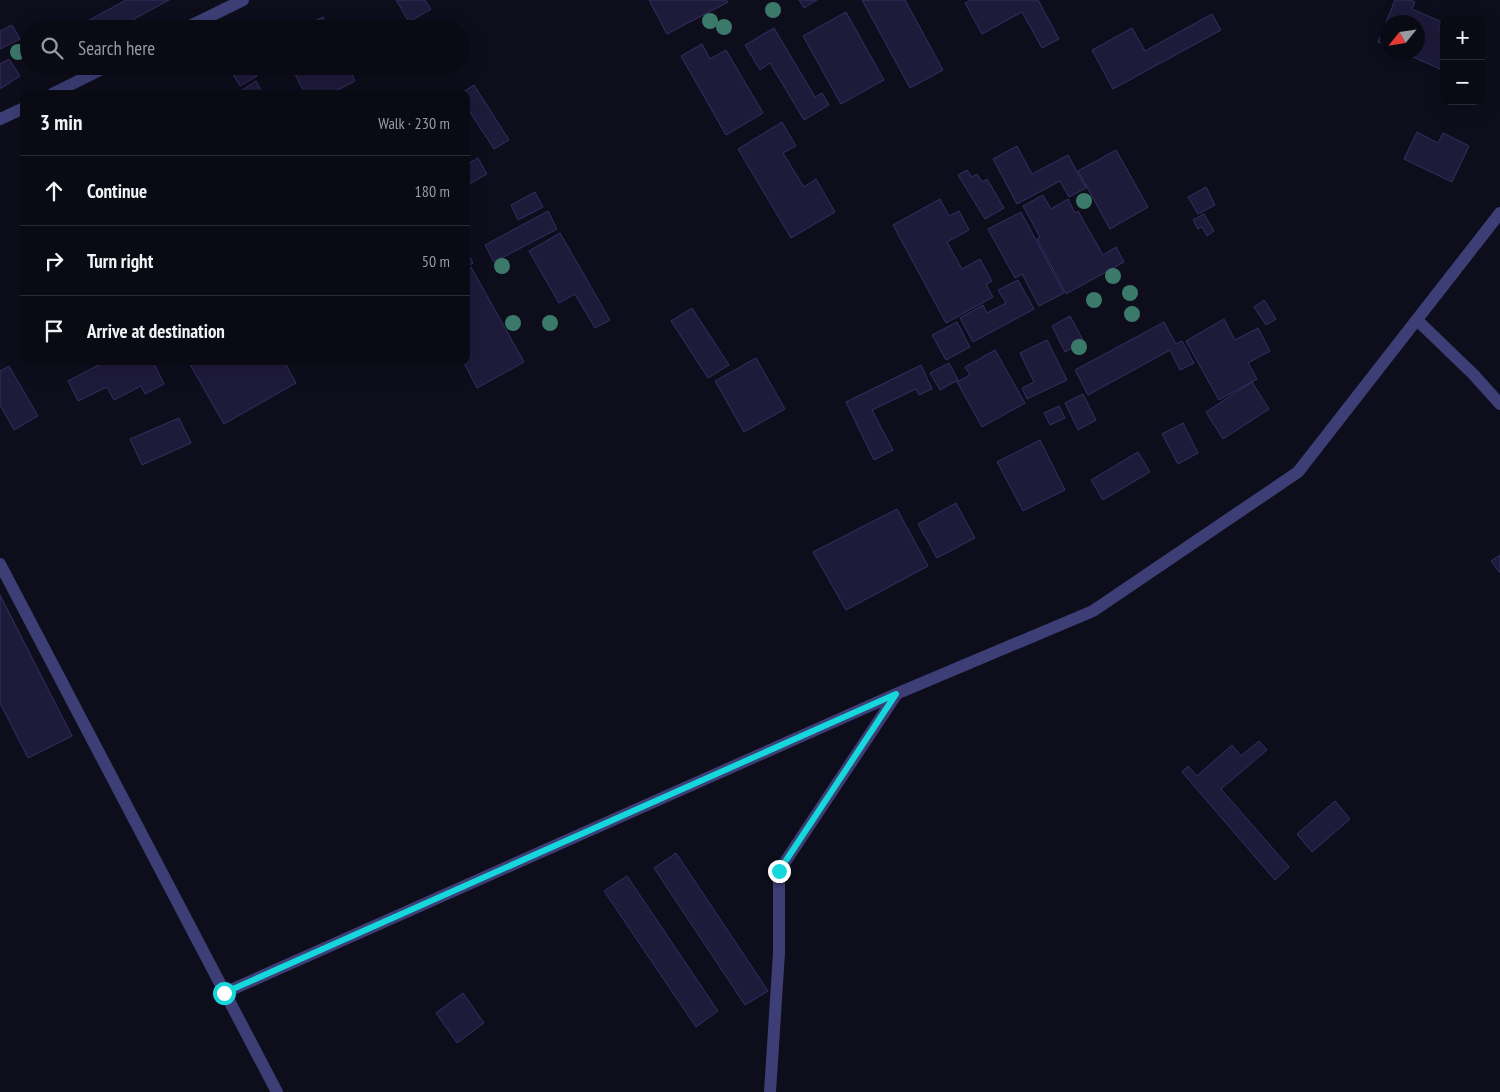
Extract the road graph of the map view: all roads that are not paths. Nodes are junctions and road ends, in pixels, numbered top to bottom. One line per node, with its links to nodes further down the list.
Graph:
1 (243, 0): 2 (street)
2 (202, 20)
3 (90, 75): 4 (street)
4 (60, 90)
5 (20, 110): 6 (street)
6 (0, 119)
7 (1500, 213): 8 (street)
8 (1417, 320): 9 (street); 11 (street)
9 (1500, 404)
10 (0, 564): 12 (street)
11 (896, 694): 12 (street); 14 (street)
12 (224, 993): 13 (street)
13 (277, 1092)
14 (770, 1092)

